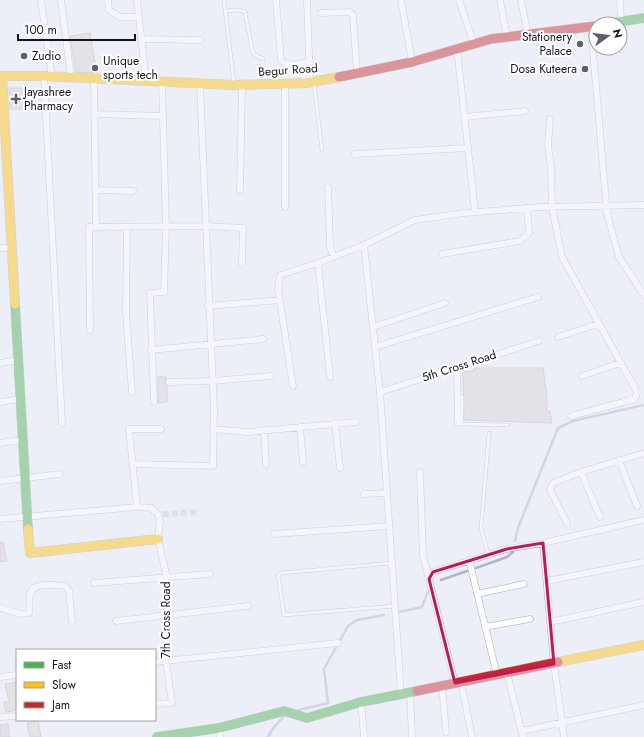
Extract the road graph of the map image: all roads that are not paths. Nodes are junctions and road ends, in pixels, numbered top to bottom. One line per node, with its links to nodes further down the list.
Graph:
1 (41, 0): 33 (street)
2 (61, 0): 34 (street)
3 (108, 0): 16 (street)
4 (137, 0): 16 (street)
5 (224, 0): 13 (lane)
6 (276, 0): 30 (street)
7 (307, 0): 28 (street)
8 (400, 0): 29 (street)
9 (459, 0): 24 (street)
10 (500, 0): 21 (street)
11 (521, 0): 20 (street)
12 (620, 0): 15 (street)
13 (226, 11): 27 (lane); 41 (lane)
14 (321, 13): 31 (street)
15 (621, 16)
16 (139, 17): 22 (street)
17 (644, 18): 18 (street)
18 (628, 19)
19 (588, 28): 20 (street, Begur Road)
20 (528, 35): 21 (street, Begur Road)
21 (507, 38): 24 (street, Begur Road)
22 (141, 39): 23 (street); 36 (street)
23 (200, 40)
24 (474, 44): 25 (street, Begur Road)
25 (457, 49): 29 (street, Begur Road); 45 (street)
26 (596, 56): 56 (street)
27 (263, 59)
28 (310, 62): 30 (street); 38 (street)
29 (412, 62): 31 (street, Begur Road)
30 (302, 63): 38 (street)
31 (356, 73): 38 (street, Begur Road)
32 (1, 76): 33 (street, Begur Road); 47 (street)
33 (48, 76): 34 (street, Begur Road); 103 (street)
34 (70, 77): 35 (street, Begur Road)
35 (94, 79): 36 (street, Begur Road); 43 (street)
36 (146, 81): 37 (street, Begur Road)
37 (162, 82): 39 (street, Begur Road); 44 (street)
38 (309, 83): 40 (street, Begur Road); 49 (lane)
39 (200, 84): 41 (street, Begur Road); 61 (street)
40 (285, 84): 41 (street, Begur Road); 58 (street)
41 (238, 85): 53 (street)
42 (525, 111): 45 (street)
43 (94, 114): 44 (street); 52 (street)
44 (163, 116): 63 (street)
45 (464, 117): 48 (street)
46 (550, 119): 57 (street)
47 (2, 129): 67 (street)
48 (468, 148): 50 (street); 60 (street)
49 (322, 150)
50 (355, 154)
51 (328, 187): 69 (street)
52 (96, 190): 54 (street); 64 (street)
53 (240, 190)
54 (133, 191)
55 (644, 205): 56 (street)
56 (606, 206): 57 (street); 72 (street)
57 (552, 207): 59 (street); 77 (street)
58 (285, 208)
59 (528, 208): 60 (street); 68 (street)
60 (475, 212): 65 (street)
61 (205, 226): 63 (street); 70 (street); 76 (street)
62 (127, 227): 63 (street); 64 (street); 96 (street)
63 (166, 227): 85 (street)
64 (96, 228): 79 (street)
65 (364, 245): 69 (street); 78 (street)
66 (0, 248): 67 (street)
67 (11, 248): 86 (street)
68 (442, 254)
69 (334, 257): 71 (street)
70 (242, 263)
71 (318, 263): 74 (street); 92 (street)
72 (644, 295)
73 (538, 297): 84 (street)
74 (280, 300): 76 (street); 95 (street)
75 (445, 303): 78 (street)
76 (208, 306): 83 (street)
77 (598, 324): 80 (street); 88 (street)
78 (373, 327): 84 (street)
79 (90, 330)
80 (558, 336)
81 (263, 339): 83 (street)
82 (539, 341): 89 (street, 5th Cross Road)
83 (211, 344): 85 (street); 93 (street)
84 (375, 347): 97 (street)
85 (151, 350): 100 (street)
86 (18, 360): 87 (street); 98 (street)
87 (0, 363)
88 (620, 363): 91 (street); 102 (street)
89 (457, 367): 97 (street, 5th Cross Road); 101 (street)
90 (271, 376): 93 (street)
91 (582, 376)
92 (330, 377)
93 (212, 381): 94 (street); 110 (street)
94 (169, 382)
95 (293, 386)
96 (132, 392)
97 (380, 392): 126 (street)
98 (20, 399): 99 (street); 113 (street)
99 (0, 402)
100 (154, 402)
101 (460, 411): 106 (street); 107 (lane)
102 (571, 416)
103 (62, 422)
104 (356, 422): 105 (street)
105 (336, 423): 108 (street); 120 (street)
106 (458, 423)
107 (508, 424)
108 (300, 427): 111 (street); 117 (street)
109 (161, 429): 118 (street)
110 (213, 430): 111 (street); 118 (street)
111 (264, 430): 119 (street)
112 (489, 433): 139 (lane)
113 (21, 440): 114 (street); 124 (street)
114 (0, 443)
115 (644, 453): 116 (street)
116 (618, 460): 122 (street); 128 (street)
117 (303, 462)
118 (132, 464): 129 (street)
119 (266, 464)
120 (340, 468)
121 (420, 472): 145 (street)
122 (581, 472): 131 (street); 134 (street)
123 (60, 474): 124 (street)
124 (26, 477): 125 (street); 130 (street)
125 (0, 481)
126 (387, 493): 127 (street); 135 (street)
127 (364, 494)
128 (637, 506)
129 (136, 507): 130 (street, 7th Cross Road); 137 (street, 7th Cross Road)
130 (27, 516): 132 (street, 7th Cross Road); 137 (street)
131 (600, 517)
132 (0, 520)
133 (644, 520): 138 (street)
134 (567, 523)
135 (389, 526): 136 (street); 142 (street)
136 (274, 534)
137 (158, 539): 144 (street, 7th Cross Road)
138 (543, 543): 139 (street); 146 (street)
139 (488, 554): 140 (street)
140 (469, 560): 145 (street); 149 (street)
141 (644, 562): 146 (street)
142 (392, 563): 152 (street); 152 (lane)
143 (210, 574): 144 (street)
144 (167, 578): 147 (street); 154 (street, 7th Cross Road)
145 (429, 579): 169 (street)
146 (547, 582): 158 (street)
147 (94, 583)
148 (524, 584): 149 (street)
149 (478, 594): 159 (street)
150 (644, 602): 158 (street)
151 (248, 606): 154 (street)
152 (395, 606): 171 (street)
153 (0, 608): 156 (street)
154 (167, 616): 157 (street); 162 (street, 7th Cross Road)
155 (530, 619): 159 (street)
156 (72, 621)
157 (116, 622)
158 (550, 622): 164 (street)
159 (485, 627): 167 (street)
160 (338, 643): 162 (street)
161 (644, 645): 164 (street)
162 (166, 661): 163 (street); 173 (street, 7th Cross Road)
163 (156, 662)
164 (554, 664): 165 (street); 177 (street)
165 (507, 673): 167 (street); 180 (street)
166 (16, 675): 168 (street)
167 (497, 675): 169 (street)
168 (0, 677)
169 (458, 683): 170 (street); 185 (street)
170 (442, 686): 171 (street); 179 (street)
171 (406, 693): 172 (street); 184 (street)
172 (361, 702): 178 (street); 183 (street)
173 (156, 704)
174 (644, 705): 177 (street)
175 (16, 716): 176 (street)
176 (0, 717)
177 (562, 722): 180 (street); 186 (street)
178 (219, 732): 181 (street)
179 (446, 732)
180 (522, 734)
181 (183, 735): 182 (street)
182 (157, 737)
183 (364, 737)
184 (412, 737)
185 (472, 737)
186 (564, 737)

